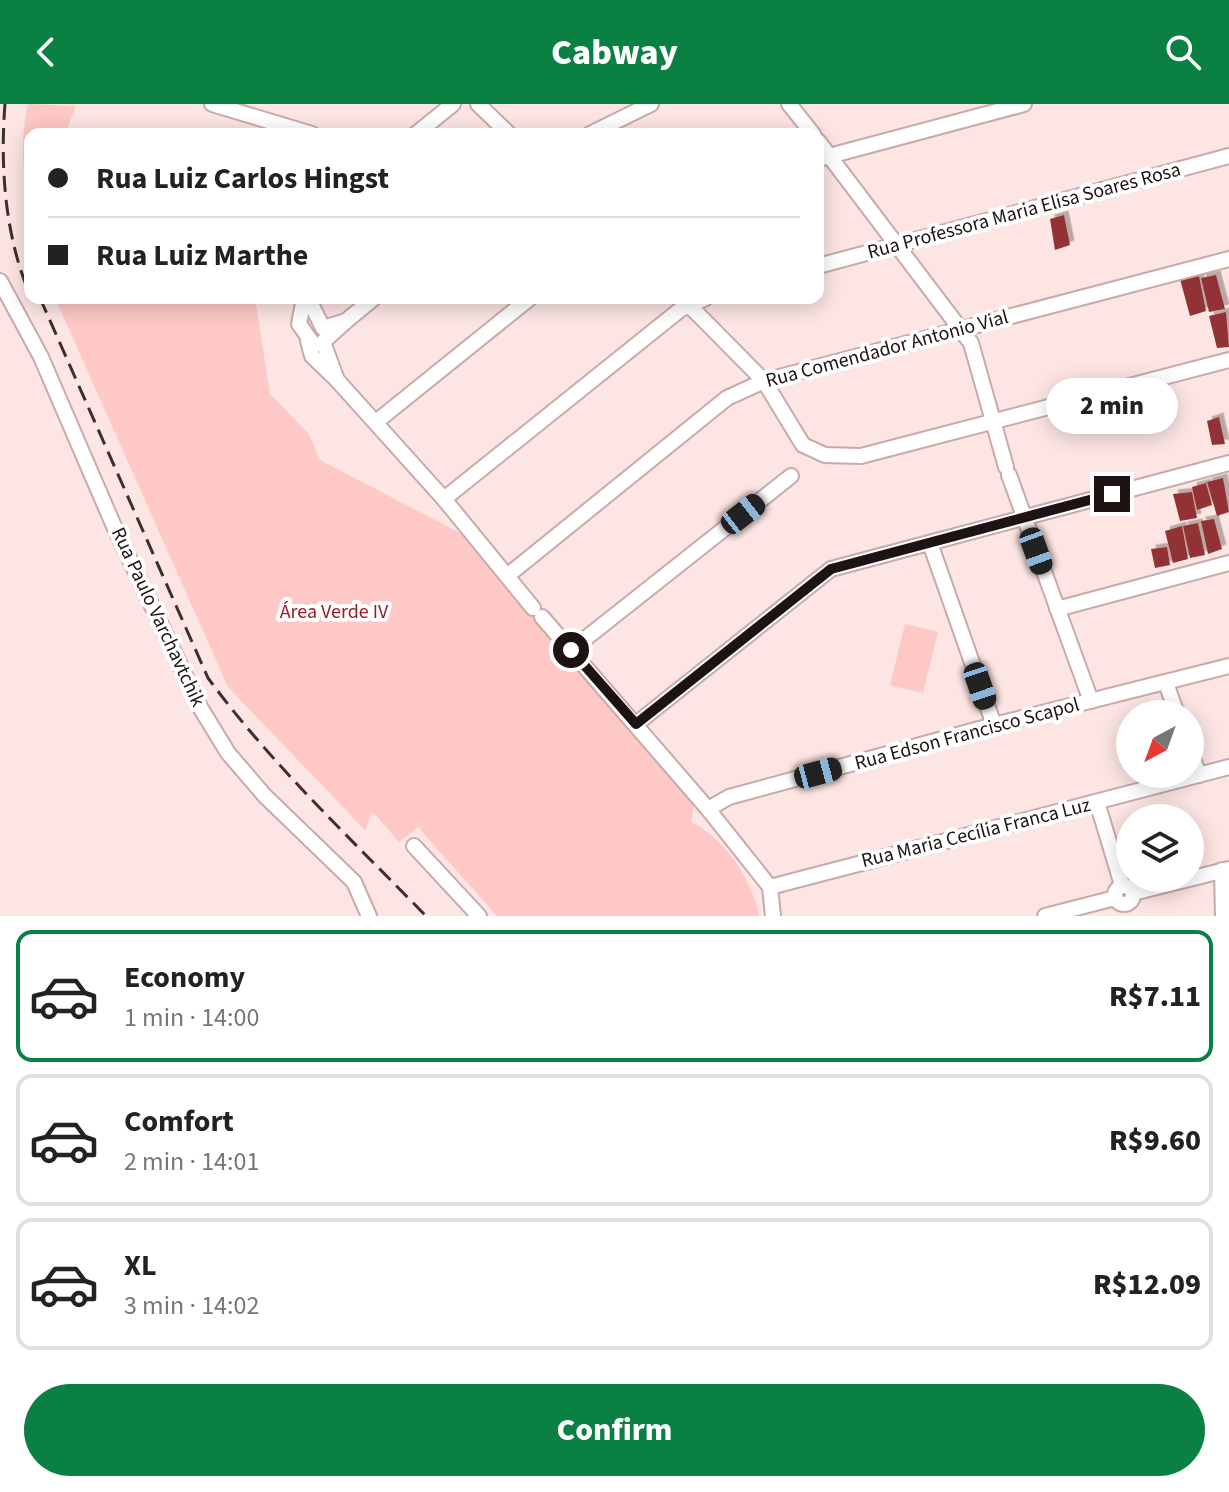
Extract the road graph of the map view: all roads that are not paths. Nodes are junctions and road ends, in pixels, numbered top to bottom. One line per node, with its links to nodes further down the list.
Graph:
1 (212, 104): 7 (street)
2 (453, 104): 8 (street)
3 (478, 104): 9 (street)
4 (651, 104): 10 (street)
5 (789, 104): 11 (street)
6 (1024, 104): 13 (street)
7 (292, 128)
8 (423, 128)
9 (503, 128)
10 (601, 128)
11 (808, 128)
12 (1229, 156): 14 (street, Rua Professora Maria Elisa Soares Rosa)
13 (824, 157): 14 (street)
14 (896, 245): 16 (street, Rua Professora Maria Elisa Soares Rosa); 23 (street)
15 (1229, 259): 23 (street, Rua Comendador Antonio Vial)
16 (824, 264)
17 (0, 281): 53 (street, Rua Paulo Varchavtchik)
18 (304, 304): 24 (street)
19 (367, 304): 24 (street)
20 (523, 304): 28 (street)
21 (684, 304): 31 (street)
22 (688, 304): 26 (street)
23 (961, 329): 26 (street, Rua Comendador Antonio Vial); 27 (street)
24 (315, 337): 28 (street)
25 (1229, 360): 27 (street)
26 (764, 381): 27 (street); 35 (street, Rua Comendador Antonio Vial)
27 (994, 421): 32 (street)
28 (376, 422): 31 (street)
29 (1229, 463): 32 (street)
30 (791, 476): 37 (street)
31 (444, 499): 35 (street)
32 (1024, 517): 33 (street); 36 (street)
33 (930, 543): 42 (street); 43 (street)
34 (1229, 563): 36 (street)
35 (507, 576): 37 (street)
36 (1057, 609): 41 (street)
37 (571, 650): 42 (street)
38 (1229, 666): 39 (street, Rua Edson Francisco Scapol)
39 (1166, 683): 40 (street); 41 (street, Rua Edson Francisco Scapol)
40 (1172, 700)
41 (1091, 701): 43 (street, Rua Edson Francisco Scapol)
42 (636, 724): 48 (street)
43 (994, 725): 48 (street, Rua Edson Francisco Scapol)
44 (1229, 767): 45 (street, Rua Maria Cecília Franca Luz)
45 (1204, 774)
46 (1150, 788): 47 (street, Rua Maria Cecília Franca Luz)
47 (1097, 802): 51 (street, Rua Maria Cecília Franca Luz); 52 (street)
48 (708, 809): 51 (street)
49 (414, 846): 54 (street)
50 (1226, 870): 52 (street); 57 (street)
51 (770, 887): 55 (street)
52 (1124, 899): 56 (street)
53 (369, 916)
54 (479, 916)
55 (773, 916)
56 (1045, 916)
57 (1223, 916)

